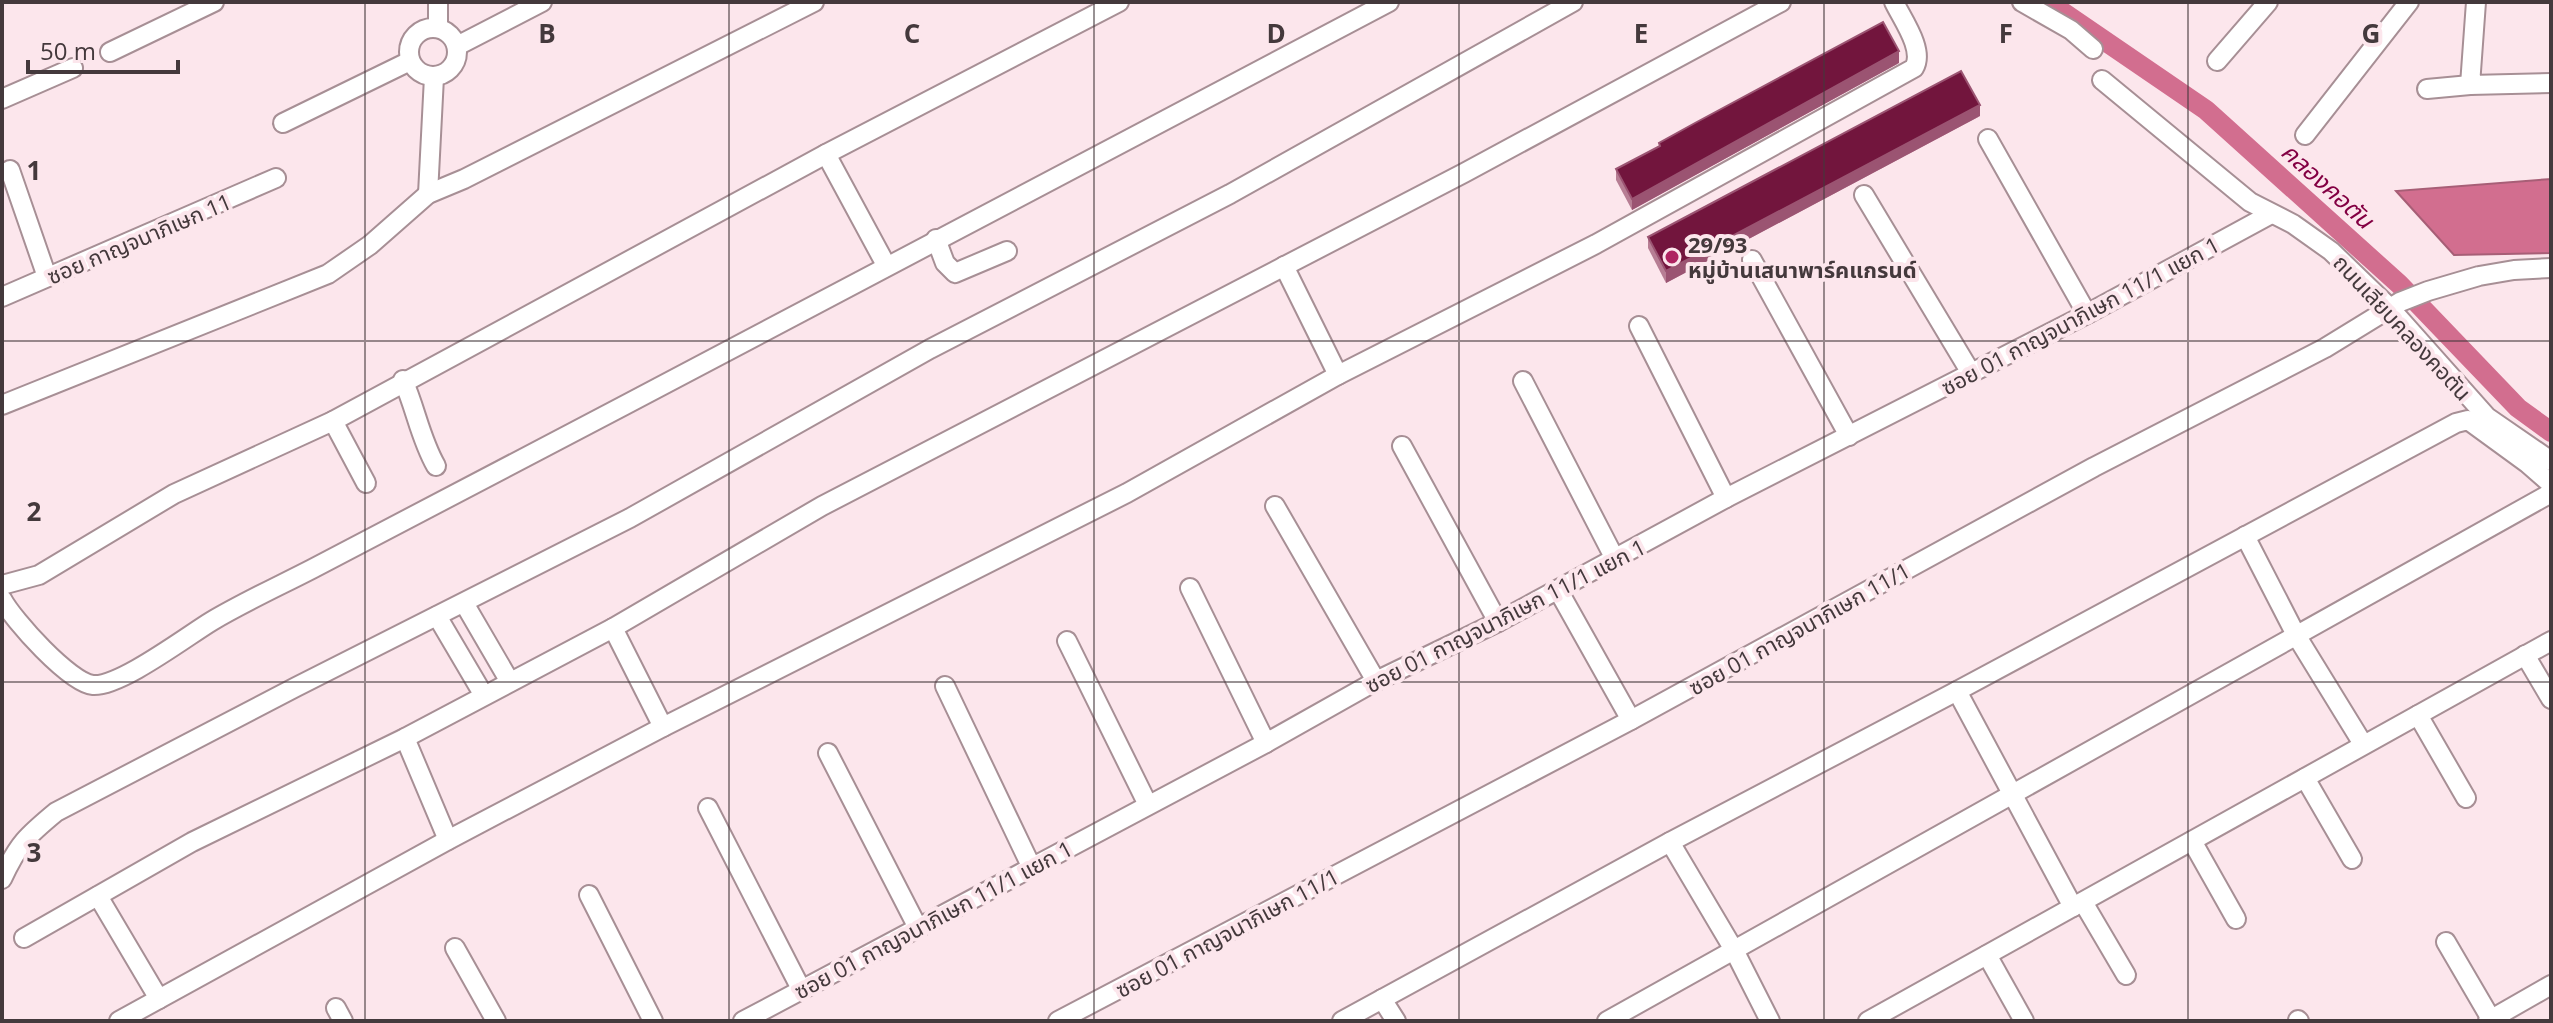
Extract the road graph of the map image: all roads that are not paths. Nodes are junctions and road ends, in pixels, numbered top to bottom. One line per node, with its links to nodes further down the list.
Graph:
1 (214, 2): 17 (street)
2 (438, 2): 14 (street)
3 (542, 2): 15 (street)
4 (814, 2): 33 (street)
5 (1119, 2): 30 (street)
6 (1389, 2): 36 (street)
7 (1573, 2): 68 (street)
8 (1781, 2): 40 (street)
9 (1894, 2): 48 (street)
10 (2022, 2): 16 (street)
11 (2268, 2): 19 (street)
12 (2409, 2): 28 (street)
13 (2476, 2): 24 (street)
14 (438, 28): 15 (street); 18 (street)
15 (457, 46): 21 (street)
16 (2093, 49)
17 (110, 52)
18 (410, 61): 21 (street); 27 (street)
19 (2217, 61)
20 (73, 68): 26 (street)
21 (434, 77): 33 (street)
22 (2102, 80): 35 (street, ถนนเลียบคลองคอตัน)
23 (2551, 83): 24 (street)
24 (2470, 85): 25 (street)
25 (2427, 89)
26 (2, 99)
27 (283, 123)
28 (2305, 135)
29 (1988, 139): 45 (street)
30 (826, 154): 39 (street); 49 (street)
31 (10, 170): 42 (street)
32 (276, 178): 42 (street, ซอย กาญจนาภิเษก 11)
33 (428, 194): 51 (street)
34 (1864, 195): 47 (street)
35 (2271, 214): 44 (street, ถนนเลียบคลองคอตัน); 45 (street, ซอย 01 กาญจนาภิเษก 11/1 แยก 1)
36 (936, 239): 37 (street); 39 (street)
37 (1007, 251)
38 (1752, 260): 53 (street)
39 (886, 265): 67 (street)
40 (1284, 266): 48 (street); 71 (street)
41 (2551, 268): 44 (street, ซอย 01 กาญจนาภิเษก 11/1)
42 (47, 277): 43 (street, ซอย กาญจนาภิเษก 11)
43 (2, 297)
44 (2395, 305): 55 (street, ถนนเลียบคลองคอตัน); 83 (street, ซอย 01 กาญจนาภิเษก 11/1)
45 (2087, 314): 47 (street, ซอย 01 กาญจนาภิเษก 11/1 แยก 1)
46 (1639, 326): 60 (street)
47 (1971, 373): 53 (street, ซอย 01 กาญจนาภิเษก 11/1 แยก 1)
48 (1338, 375): 84 (street)
49 (403, 380): 52 (street); 56 (street)
50 (1523, 381): 63 (street)
51 (2, 405)
52 (333, 421): 57 (street); 64 (street)
53 (1849, 436): 60 (street, ซอย 01 กาญจนาภิเษก 11/1 แยก 1)
54 (1402, 446): 70 (street)
55 (2551, 461)
56 (436, 466)
57 (366, 483)
58 (2551, 484): 62 (street)
59 (2551, 493): 72 (street)
60 (1726, 498): 63 (street, ซอย 01 กาญจนาภิเษก 11/1 แยก 1)
61 (1275, 506): 76 (street)
62 (2245, 536): 72 (street); 79 (street)
63 (1615, 559): 66 (street, ซอย 01 กาญจนาภิเษก 11/1 แยก 1)
64 (2, 585)
65 (1190, 588): 86 (street)
66 (1558, 590): 70 (street, ซอย 01 กาญจนาภิเษก 11/1 แยก 1); 83 (street)
67 (2, 599)
68 (464, 603): 69 (street); 77 (street)
69 (437, 616): 80 (street); 99 (street)
70 (1498, 622): 76 (street, ซอย 01 กาญจนาภิเษก 11/1 แยก 1)
71 (613, 628): 77 (street); 84 (street)
72 (2296, 635): 87 (street); 90 (street)
73 (1067, 641): 92 (street)
74 (2551, 641): 75 (street)
75 (2525, 655): 81 (street); 82 (street)
76 (1376, 681): 86 (street, ซอย 01 กาญจนาภิเษก 11/1 แยก 1)
77 (510, 682): 80 (street)
78 (945, 686): 98 (street)
79 (1957, 691): 90 (street); 96 (street)
80 (483, 694): 85 (street)
81 (2551, 699)
82 (2418, 715): 87 (street); 91 (street)
83 (1631, 720): 121 (street, ซอย 01 กาญจนาภิเษก 11/1)
84 (663, 727): 94 (street)
85 (405, 738): 94 (street); 101 (street)
86 (1266, 743): 92 (street, ซอย 01 กาญจนาภิเษก 11/1 แยก 1)
87 (2363, 744): 89 (street)
88 (828, 753): 104 (street)
89 (2305, 778): 95 (street); 97 (street)
90 (2011, 795): 102 (street); 108 (street)
91 (2466, 798)
92 (1148, 805): 98 (street, ซอย 01 กาญจนาภิเษก 11/1 แยก 1)
93 (708, 808): 112 (street)
94 (448, 840): 113 (street)
95 (2192, 841): 102 (street); 103 (street)
96 (1670, 842): 108 (street); 114 (street)
97 (2352, 859)
98 (1031, 866): 104 (street, ซอย 01 กาญจนาภิเษก 11/1 แยก 1)
99 (2, 879)
100 (589, 895): 120 (street)
101 (98, 896): 105 (street); 113 (street)
102 (2078, 904): 109 (street); 110 (street)
103 (2236, 919)
104 (918, 928): 112 (street, ซอย 01 กาญจนาภิเษก 11/1 แยก 1)
105 (24, 938)
106 (2446, 942): 117 (street)
107 (455, 948): 119 (street)
108 (1734, 950): 124 (street); 125 (street)
109 (1987, 955): 116 (street); 126 (street)
110 (2126, 975)
111 (2551, 985): 117 (street)
112 (801, 989): 115 (street, ซอย 01 กาญจนาภิเษก 11/1 แยก 1)
113 (159, 999): 118 (street)
114 (1382, 999): 122 (street); 123 (street)
115 (755, 1018)
116 (1877, 1019)
117 (2489, 1020)
118 (119, 1021)
119 (496, 1021)
120 (653, 1021)
121 (1058, 1021)
122 (1342, 1021)
123 (1396, 1021)
124 (1607, 1021)
125 (1770, 1021)
126 (2024, 1021)

